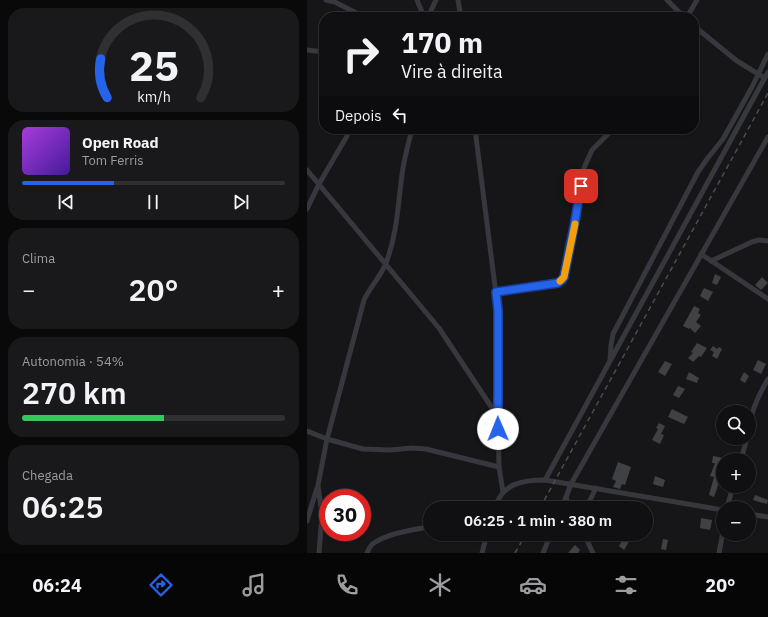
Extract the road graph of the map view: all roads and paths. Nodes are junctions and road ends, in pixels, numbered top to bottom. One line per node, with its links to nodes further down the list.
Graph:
1 (326, 0): 8 (street)
2 (417, 0): 9 (street)
3 (436, 0): 10 (street)
4 (458, 0): 11 (street)
5 (462, 0): 12 (street)
6 (667, 0): 13 (street)
7 (697, 0): 14 (street)
8 (354, 12)
9 (422, 12)
10 (430, 12)
11 (460, 12)
12 (461, 12)
13 (680, 12)
14 (689, 12)
15 (699, 30): 20 (street)
16 (307, 50): 17 (street)
17 (319, 51)
18 (768, 54): 20 (street)
19 (768, 72): 21 (street)
20 (758, 75): 21 (street); 36 (street)
21 (765, 78): 36 (street)
22 (348, 134): 28 (street)
23 (411, 134): 33 (street)
24 (476, 134): 34 (street)
25 (608, 134): 34 (street)
26 (768, 137): 31 (street)
27 (307, 170): 28 (street)
28 (319, 184): 29 (street); 33 (street)
29 (307, 209)
30 (768, 241): 32 (street)
31 (701, 254): 32 (street); 44 (street)
32 (711, 262): 35 (street)
33 (386, 264): 39 (street); 41 (street)
34 (496, 292): 39 (street)
35 (768, 299)
36 (610, 362): 43 (street)
37 (768, 379): 38 (street)
38 (755, 405)
39 (498, 417): 42 (street)
40 (307, 431): 41 (street)
41 (327, 439): 42 (street); 45 (street)
42 (499, 467): 47 (street)
43 (545, 480): 44 (street); 47 (street)
44 (571, 484): 46 (street); 48 (street)
45 (318, 485): 56 (street); 62 (street)
46 (596, 488): 52 (street); 53 (street)
47 (503, 492): 49 (street)
48 (566, 498): 50 (street); 51 (street)
49 (498, 501)
50 (565, 501)
51 (568, 501)
52 (590, 501)
53 (716, 509)
54 (756, 515): 55 (street)
55 (768, 517)
56 (307, 520)
57 (423, 529): 63 (street)
58 (485, 541): 64 (street)
59 (548, 541): 65 (street)
60 (587, 541): 66 (street)
61 (721, 541): 67 (street)
62 (319, 553)
63 (367, 553)
64 (481, 553)
65 (543, 553)
66 (593, 553)
67 (719, 553)

